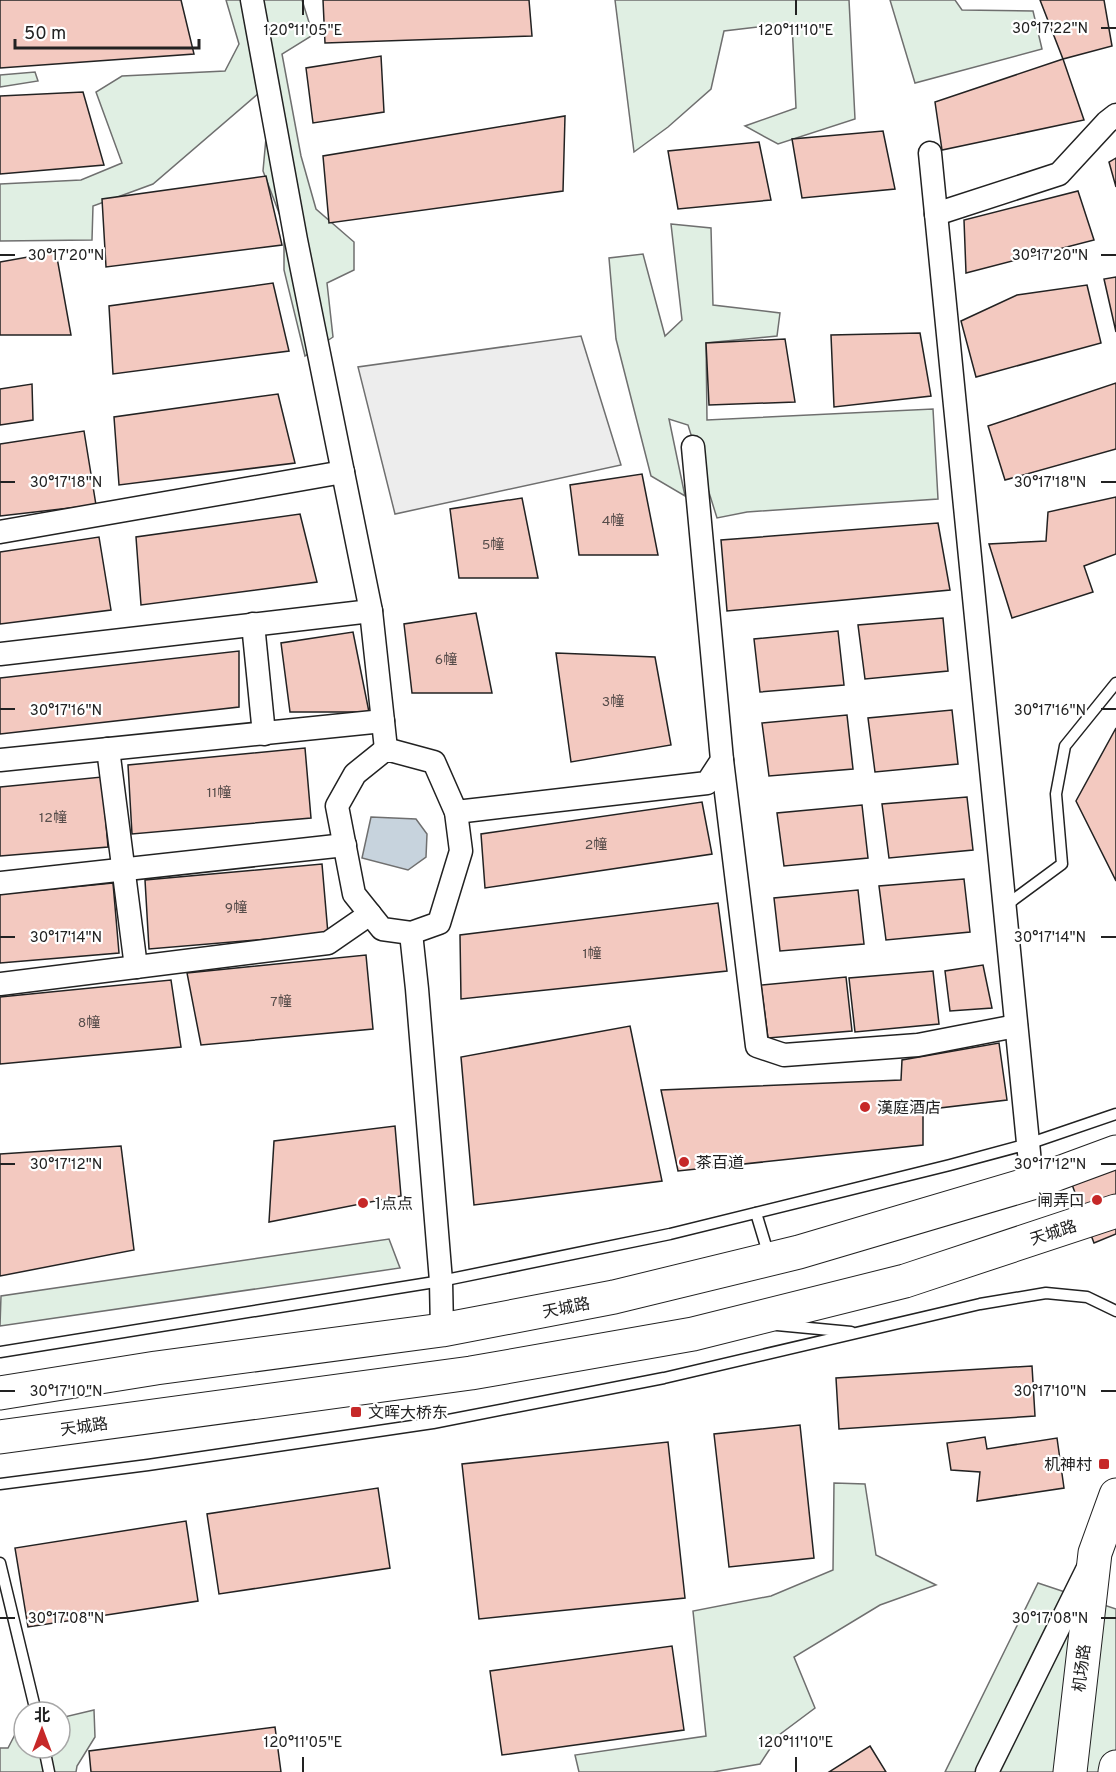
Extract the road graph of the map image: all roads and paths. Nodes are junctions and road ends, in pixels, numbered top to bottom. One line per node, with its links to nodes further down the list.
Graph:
1 (252, 0): 6 (street)
2 (1116, 115): 4 (street)
3 (930, 153): 4 (street)
4 (936, 214): 22 (street)
5 (693, 447): 17 (street)
6 (343, 472): 7 (street); 8 (street)
7 (0, 532)
8 (371, 611): 9 (street); 12 (street)
9 (254, 624): 10 (street); 13 (street)
10 (0, 654)
11 (1116, 683): 22 (lane)
12 (383, 722): 13 (street); 15 (street)
13 (264, 734): 14 (street)
14 (108, 749): 16 (street); 20 (street)
15 (386, 749): 18 (street); 19 (street)
16 (0, 760)
17 (722, 760): 18 (street); 27 (street)
18 (456, 812): 24 (street)
19 (345, 845): 20 (street); 23 (street)
20 (124, 870): 21 (street); 25 (street)
21 (0, 884)
22 (1005, 906): 27 (street)
23 (370, 914): 24 (street); 25 (street)
24 (411, 933): 35 (street)
25 (136, 967): 26 (street)
26 (0, 984)
27 (1016, 1026): 29 (street)
28 (1116, 1114): 29 (lane)
29 (1028, 1144): 31 (street); 33 (lane)
30 (1116, 1152): 31 (main road, 天城路)
31 (1032, 1183): 34 (main road, 天城路)
32 (1116, 1211): 37 (main road, 天城路)
33 (756, 1213): 34 (lane); 35 (lane)
34 (770, 1259): 38 (main road, 天城路)
35 (441, 1281): 38 (street); 40 (lane)
36 (1116, 1311): 39 (lane)
37 (741, 1322): 39 (lane); 42 (main road, 天城路)
38 (442, 1330): 41 (main road, 天城路)
39 (860, 1333): 43 (lane)
40 (0, 1352)
41 (0, 1393)
42 (0, 1437)
43 (0, 1484)
44 (1116, 1495): 45 (main road, 机场路)
45 (1095, 1553): 49 (street); 50 (main road, 机场路)
46 (0, 1563): 47 (lane)
47 (33, 1700)
48 (1116, 1767): 51 (main road)
49 (987, 1772)
50 (1070, 1772)
51 (1115, 1772)

